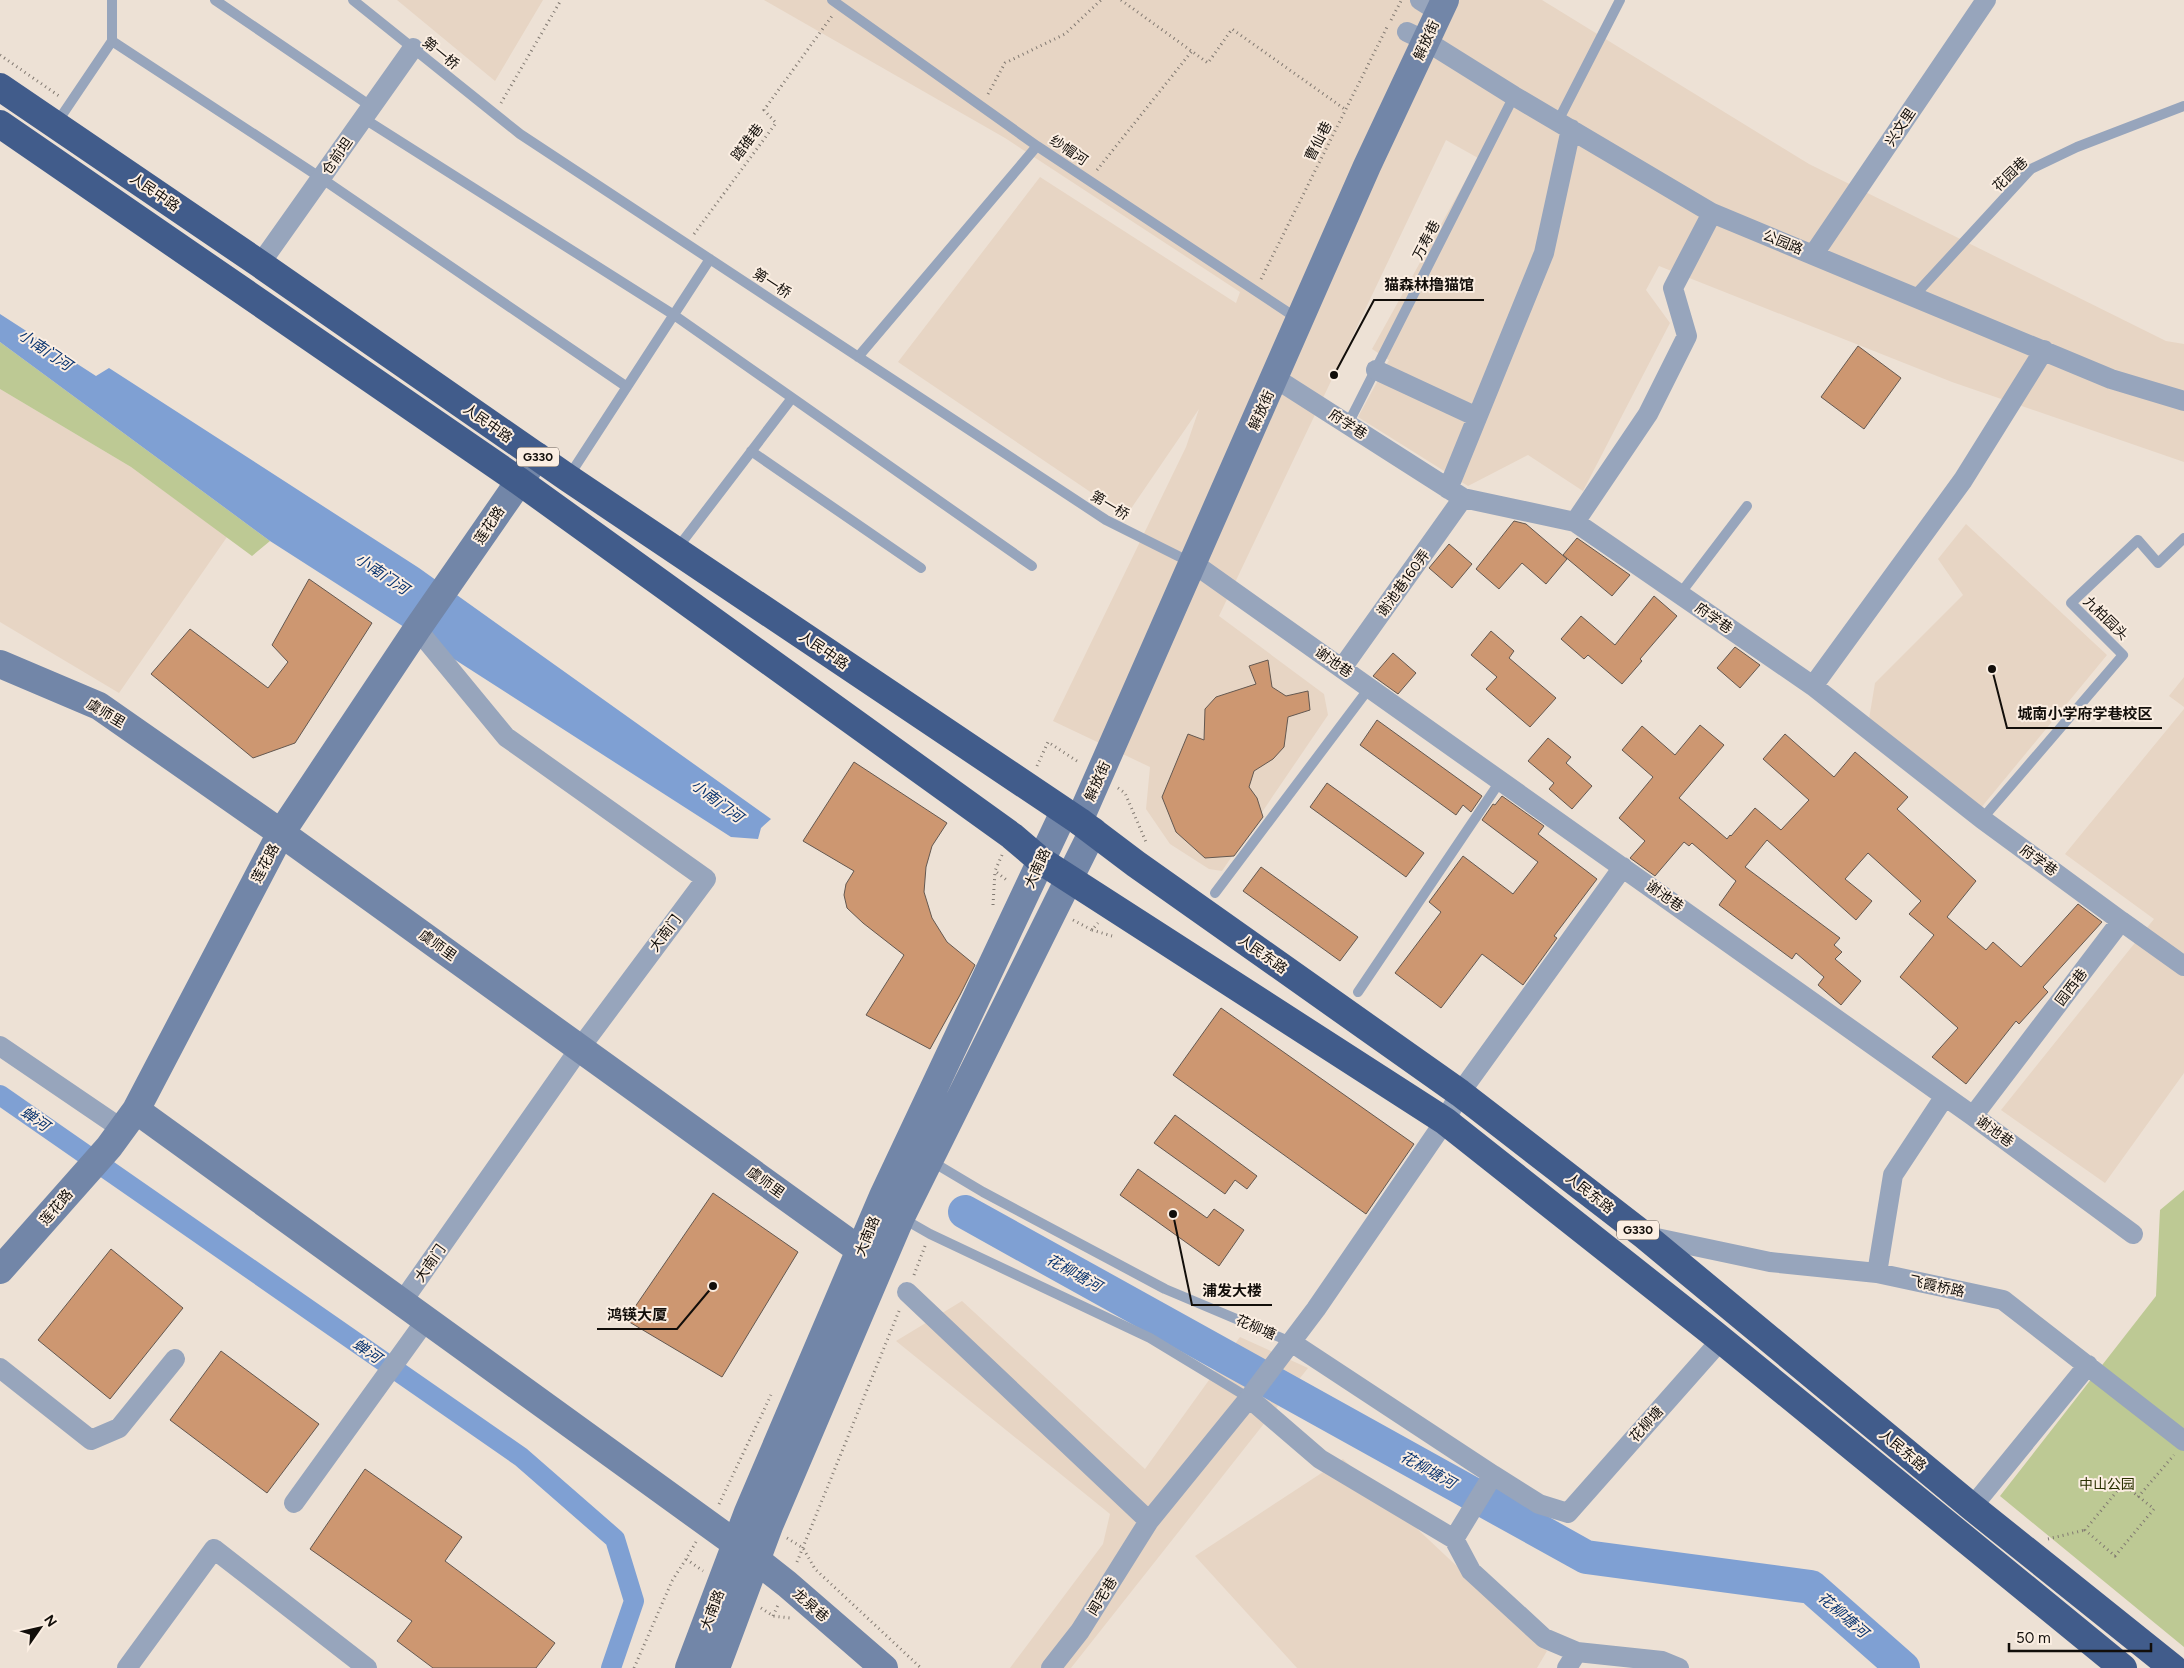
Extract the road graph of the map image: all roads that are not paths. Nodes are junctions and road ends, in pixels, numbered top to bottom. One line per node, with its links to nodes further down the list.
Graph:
1 (112, 0): 9 (lane)
2 (215, 0): 14 (lane)
3 (353, 0): 10 (lane, 第一桥)
4 (1620, 0): 17 (lane)
5 (1986, 0): 21 (street, 兴文里)
6 (836, 3): 18 (lane, 纱帽河)
7 (1434, 4): 8 (street, 解放街)
8 (1417, 36): 12 (street, 公园路); 26 (street, 解放街)
9 (112, 41): 15 (lane); 19 (lane)
10 (413, 48): 14 (street, 仓前坦); 22 (lane, 第一桥)
11 (0, 86): 15 (highway, 人民中路 / G330)
12 (1514, 96): 17 (street, 公园路); 29 (lane, 万寿巷)
13 (2184, 106): 24 (lane, 花园巷)
14 (368, 112): 19 (street, 仓前坦); 25 (lane)
15 (63, 114): 23 (highway, 人民中路 / G330)
16 (0, 124): 39 (highway, G330)
17 (1564, 125): 20 (street, 公园路); 34 (street, 谢池巷160弄)
18 (1037, 146): 26 (lane, 纱帽河); 28 (lane)
19 (321, 178): 23 (street, 仓前坦); 31 (lane)
20 (1712, 213): 21 (street, 公园路); 42 (street)
21 (1813, 255): 24 (street, 公园路)
22 (710, 259): 25 (lane); 28 (lane, 第一桥)
23 (260, 264): 37 (highway, 人民中路 / G330)
24 (1914, 296): 27 (street, 公园路)
25 (674, 315): 31 (lane); 32 (lane)
26 (1300, 321): 30 (street, 解放街)
27 (2044, 350): 33 (street, 公园路); 52 (street)
28 (858, 357): 45 (lane, 第一桥)
29 (1376, 370): 34 (street); 35 (lane, 万寿巷)
30 (1275, 378): 35 (street, 府学巷); 45 (street, 解放街)
31 (627, 387): 38 (lane)
32 (792, 398): 36 (lane); 46 (lane)
33 (2184, 401)
34 (1478, 417): 40 (street, 谢池巷160弄)
35 (1348, 424): 40 (street, 府学巷)
36 (751, 451): 44 (lane); 47 (lane)
37 (537, 456): 38 (highway, 人民中路 / G330); 39 (street, 莲花路)
38 (568, 478): 44 (highway, 人民中路 / G330)
39 (519, 481): 49 (street, 莲花路); 58 (highway, G330)
40 (1456, 493): 42 (street, 府学巷); 51 (street, 谢池巷160弄)
41 (1747, 506): 48 (lane)
42 (1575, 522): 48 (street, 府学巷)
43 (2184, 538): 55 (lane, 九柏园头)
44 (676, 550): 56 (highway, 人民中路 / G330)
45 (1193, 563): 51 (street, 谢池巷); 56 (street, 解放街)
46 (1032, 566)
47 (921, 568)
48 (1680, 594): 52 (street, 府学巷)
49 (417, 629): 57 (street, 莲花路); 66 (street, 大南门)
50 (0, 664): 57 (street, 虞师里)
51 (1342, 668): 53 (street, 谢池巷)
52 (1813, 686): 55 (street, 府学巷)
53 (1370, 687): 54 (street, 谢池巷); 61 (lane)
54 (1501, 780): 59 (street, 谢池巷); 64 (lane)
55 (1982, 819): 62 (street, 府学巷)
56 (1079, 821): 58 (street, 大南路); 60 (street, 大南路); 67 (highway, 人民东路 / G330)
57 (281, 833): 66 (street, 虞师里); 71 (street, 莲花路)
58 (1040, 860): 60 (highway, G330); 72 (street, 大南路)
59 (1623, 867): 67 (street, 闻宅巷); 68 (street, 谢池巷)
60 (1068, 880): 70 (highway, G330); 72 (street, 大南路)
61 (1215, 893)
62 (2121, 921): 63 (street); 69 (street, 园西巷)
63 (2184, 966)
64 (1358, 992)
65 (0, 1046): 71 (street)
66 (580, 1048): 76 (street, 虞师里); 80 (street, 大南门)
67 (1460, 1093): 70 (street, 闻宅巷); 75 (highway, 人民东路 / G330)
68 (1945, 1096): 69 (street, 谢池巷); 78 (street)
69 (1974, 1116): 74 (street, 谢池巷)
70 (1444, 1121): 82 (highway, G330); 83 (street, 闻宅巷)
71 (122, 1129): 77 (street, 莲花路); 80 (street)
72 (917, 1153): 73 (street, 大南路); 83 (lane, 花柳塘)
73 (897, 1206): 76 (street, 大南路); 87 (lane); 94 (street, 大南路)
74 (2134, 1234)
75 (1645, 1236): 78 (street, 飞霞桥路); 91 (highway, 人民东路 / G330)
76 (861, 1251): 94 (street, 大南路)
77 (0, 1270)
78 (1877, 1273): 85 (street, 飞霞桥路)
79 (907, 1292): 92 (street)
80 (402, 1302): 81 (street)
81 (426, 1320): 90 (street); 94 (street)
82 (1721, 1340): 89 (street, 花柳塘); 103 (highway, G330)
83 (1291, 1342): 87 (street, 闻宅巷); 89 (street, 花柳塘)
84 (175, 1359): 86 (street)
85 (2088, 1366): 88 (street, 飞霞桥路); 91 (street)
86 (0, 1368)
87 (1250, 1398): 92 (street, 闻宅巷); 93 (street)
88 (2182, 1445)
89 (1491, 1479): 93 (street)
90 (294, 1502)
91 (1972, 1507): 104 (highway, 人民东路 / G330)
92 (1149, 1521): 101 (street, 闻宅巷)
93 (1454, 1539): 95 (street)
94 (747, 1552): 98 (street, 大南路); 99 (street, 大南路); 100 (street, 龙泉巷)
95 (1572, 1660): 102 (street)
96 (127, 1668): 97 (street)
97 (367, 1668)
98 (689, 1668)
99 (716, 1668)
100 (884, 1668)
101 (1051, 1668)
102 (1679, 1668)
103 (2123, 1668)
104 (2173, 1668)

